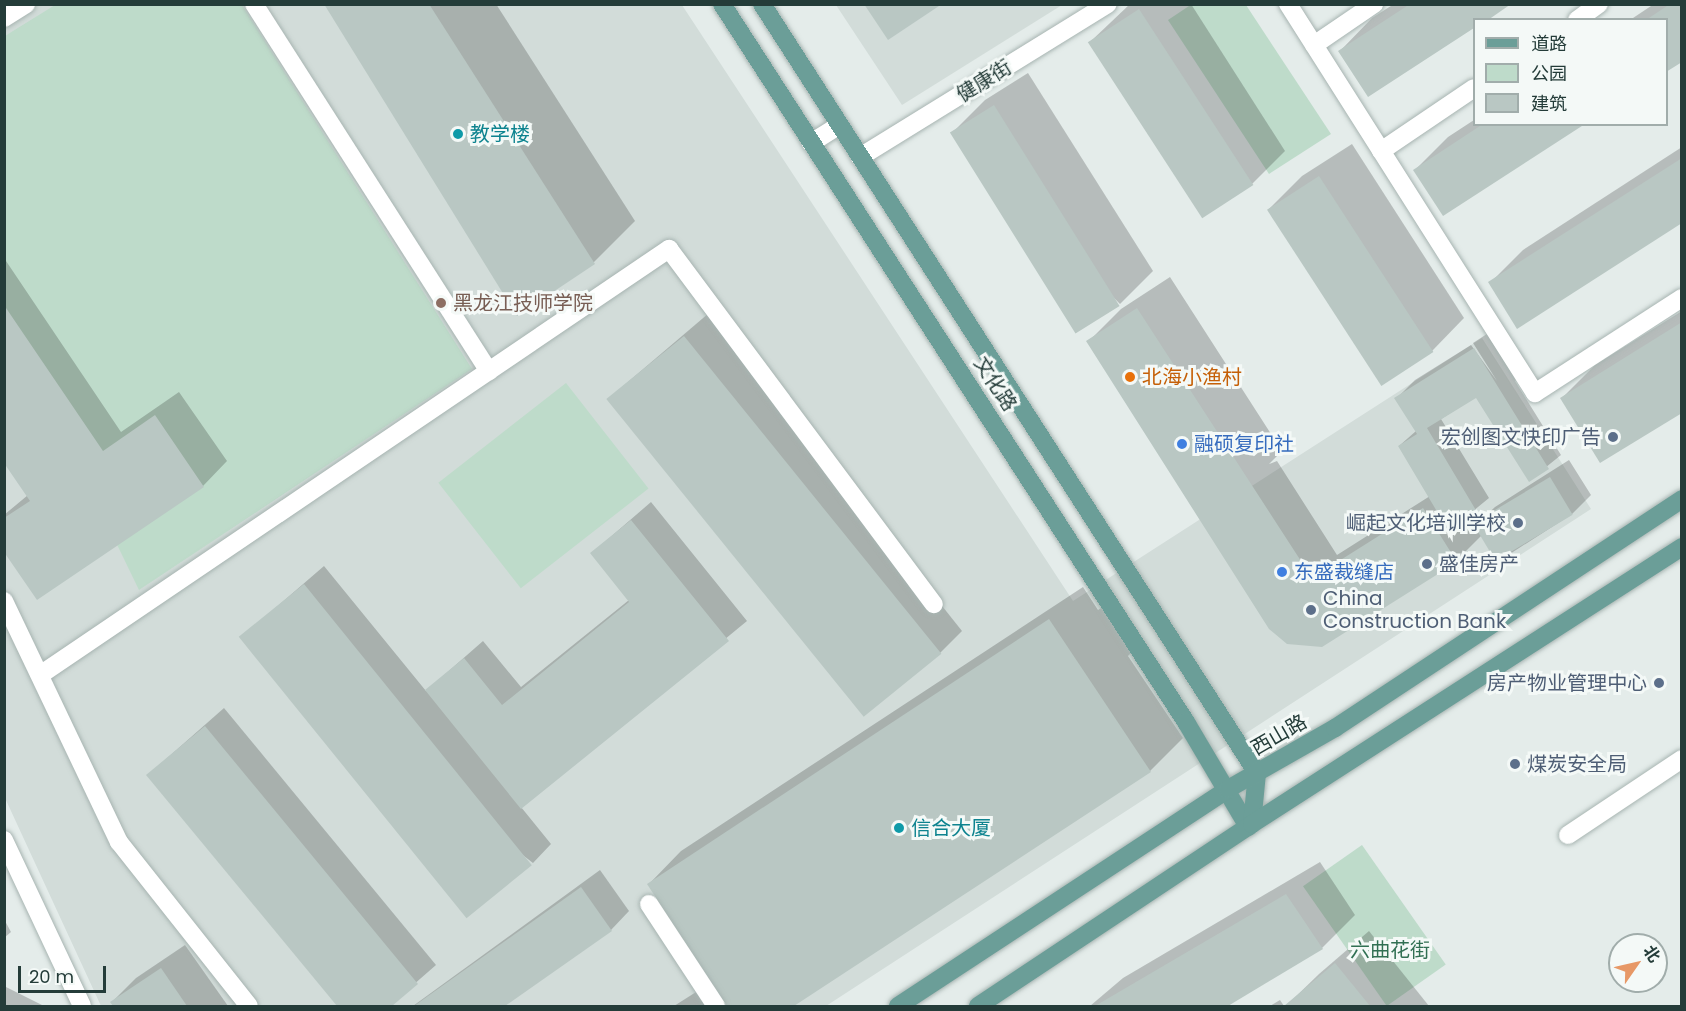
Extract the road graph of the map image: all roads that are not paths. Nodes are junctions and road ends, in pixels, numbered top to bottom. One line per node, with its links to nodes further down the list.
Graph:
1 (26, 4): 9 (street)
2 (254, 4): 18 (street)
3 (722, 4): 14 (main road, 文化路)
4 (762, 4): 13 (main road, 文化路)
5 (1108, 4): 16 (street, 健康街)
6 (1288, 4): 11 (street)
7 (1374, 4): 11 (street)
8 (1599, 4): 10 (street)
9 (4, 18)
10 (1579, 18)
11 (1314, 45): 15 (street)
12 (1473, 89): 15 (street)
13 (840, 125): 14 (street); 16 (main road, 文化路)
14 (811, 143): 26 (main road, 文化路)
15 (1381, 151): 17 (street)
16 (860, 157): 25 (main road, 文化路)
17 (1682, 298)
18 (489, 371): 22 (street); 23 (street)
19 (1682, 499): 25 (main road, 西山路)
20 (1681, 549): 27 (main road)
21 (4, 601): 23 (street)
22 (934, 604)
23 (40, 675): 32 (street)
24 (1682, 759): 28 (street)
25 (1257, 773): 26 (main road, 西山路); 27 (main road)
26 (1228, 789): 27 (main road, 文化路); 34 (main road, 西山路)
27 (1250, 825): 35 (main road)
28 (1568, 835)
29 (4, 840): 31 (street)
30 (649, 904): 33 (street)
31 (82, 1006)
32 (249, 1006)
33 (716, 1006)
34 (898, 1006)
35 (978, 1006)

